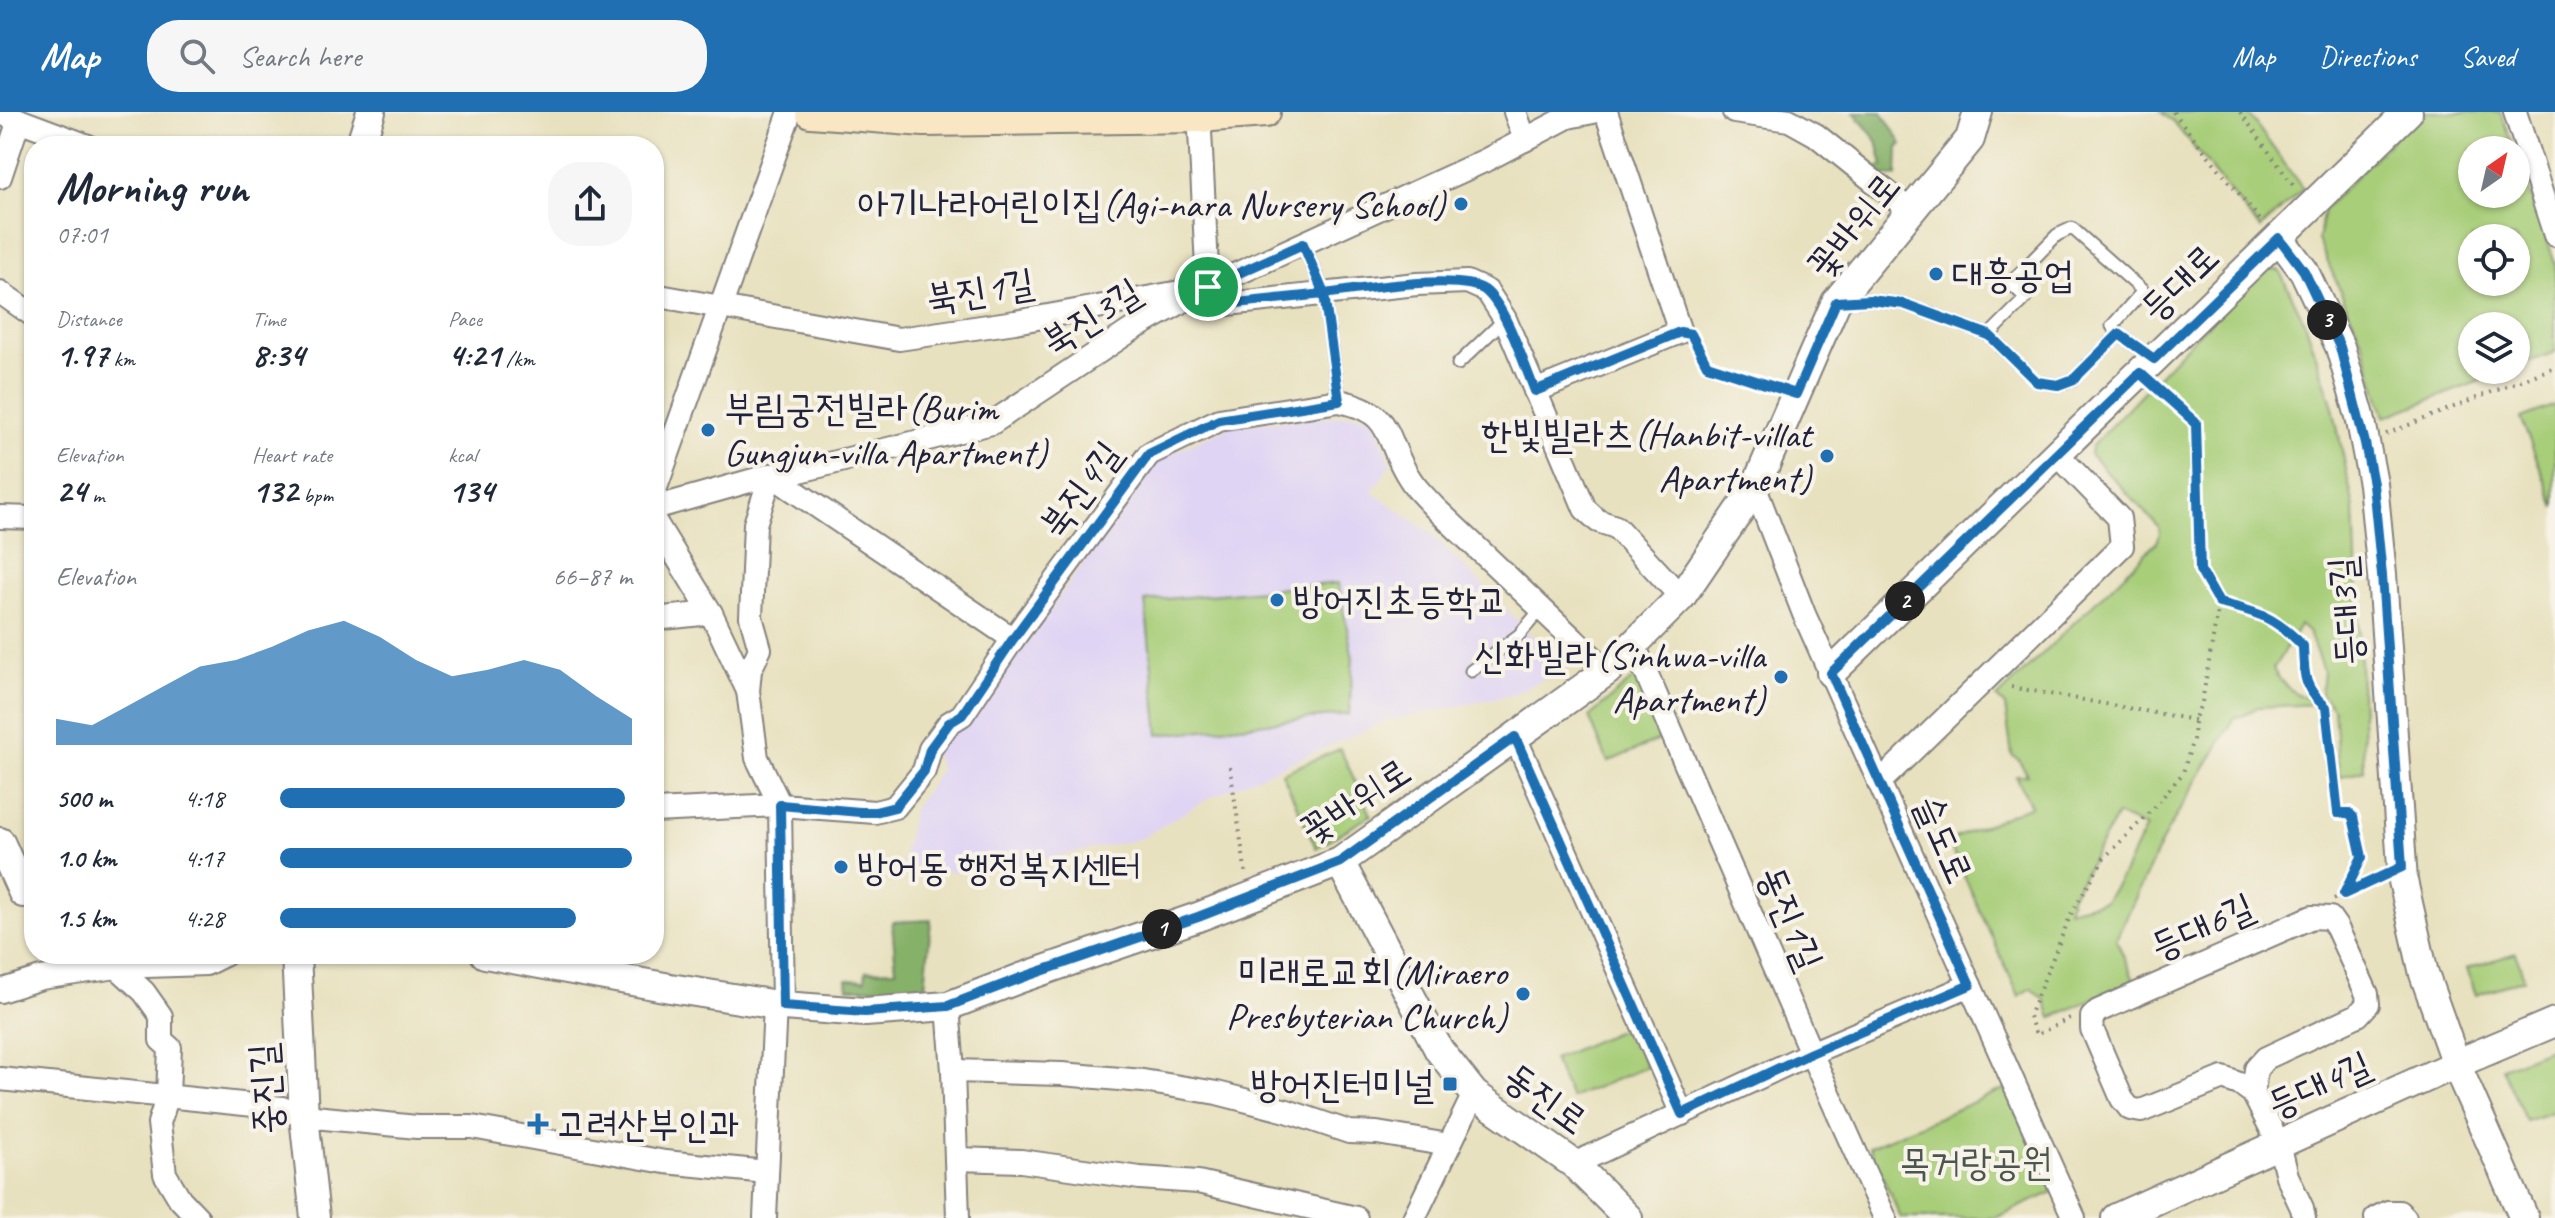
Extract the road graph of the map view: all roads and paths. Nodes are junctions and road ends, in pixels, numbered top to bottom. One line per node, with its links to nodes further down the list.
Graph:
1 (371, 112): 18 (street)
2 (790, 112): 31 (street)
3 (811, 112): 14 (main road)
4 (1265, 112): 14 (main road)
5 (1515, 112): 19 (street)
6 (1593, 112): 19 (street, 북진3길)
7 (1606, 112): 34 (street)
8 (1734, 112): 22 (street)
9 (1993, 112): 16 (street, 꽃바위로)
10 (2173, 112): 24 (path)
11 (2240, 112): 21 (path)
12 (2408, 112): 21 (street, 등대로)
13 (2516, 112): 23 (street)
14 (1199, 114): 26 (street)
15 (9, 117): 17 (street); 20 (street)
16 (1974, 125): 22 (street, 꽃바위로)
17 (61, 136)
18 (363, 136)
19 (1525, 140): 25 (street, 북진3길)
20 (0, 177)
21 (2309, 208): 24 (street, 등대로)
22 (1912, 212): 30 (street, 꽃바위로)
23 (2555, 235)
24 (2278, 239): 38 (street, 등대로); 43 (street, 등대3길)
25 (1303, 244): 26 (street, 북진3길); 28 (lane)
26 (1208, 287): 28 (street); 31 (street, 북진1길); 46 (street, 북진3길)
27 (0, 292): 32 (street)
28 (1324, 294): 33 (street); 42 (lane)
29 (664, 297): 31 (street, 북진1길)
30 (1836, 302): 36 (lane); 41 (street, 꽃바위로)
31 (722, 307): 45 (street)
32 (24, 309)
33 (1505, 319): 37 (lane); 40 (street)
34 (1680, 332): 40 (street); 41 (path)
35 (2119, 334): 36 (lane); 36 (lane); 38 (lane)
36 (1989, 335)
37 (1458, 364)
38 (2147, 366): 44 (street, 등대로); 53 (path)
39 (2555, 367): 43 (path)
40 (1535, 391): 52 (street)
41 (1796, 394): 47 (street, 꽃바위로)
42 (1339, 401): 54 (street); 57 (street, 북진4길)
43 (2365, 443): 72 (street, 등대3길)
44 (2057, 454): 61 (street, 등대로); 67 (street)
45 (664, 466)
46 (771, 475): 48 (street, 북진3길); 57 (street); 63 (street)
47 (1755, 488): 52 (street, 꽃바위로); 61 (street, 슬도로)
48 (664, 505)
49 (0, 517): 50 (street)
50 (24, 518)
51 (664, 536): 55 (street)
52 (1681, 597): 58 (street, 꽃바위로)
53 (2219, 603): 64 (path); 73 (path)
54 (1542, 608): 59 (lane); 60 (street)
55 (711, 613): 56 (street); 63 (street)
56 (664, 618)
57 (1013, 639): 68 (street, 북진4길)
58 (1634, 645): 60 (street, 꽃바위로); 88 (street, 동진1길)
59 (1471, 671)
60 (1607, 671): 65 (street, 꽃바위로)
61 (1831, 673): 67 (street, 슬도로)
62 (2011, 687): 64 (path)
63 (748, 691): 68 (street)
64 (2194, 720): 86 (path)
65 (1515, 737): 71 (street, 꽃바위로); 95 (street)
66 (1230, 767): 75 (path)
67 (1879, 783): 82 (street, 슬도로)
68 (780, 805): 69 (street, 북진4길); 84 (street)
69 (664, 811)
70 (0, 842): 74 (street)
71 (1340, 862): 75 (street, 꽃바위로); 93 (street, 동진로)
72 (2402, 867): 73 (path); 89 (street, 등대3길)
73 (2344, 894): 76 (path)
74 (23, 895)
75 (1250, 897): 85 (street, 꽃바위로)
76 (2320, 916): 86 (street, 등대6길); 92 (street)
77 (111, 964): 81 (street)
78 (206, 964): 81 (street)
79 (296, 964): 96 (street, 중진길)
80 (543, 964): 84 (street, 꽃바위로)
81 (117, 967): 83 (street); 94 (street)
82 (1970, 985): 88 (street); 111 (street, 슬도로)
83 (0, 991)
84 (779, 1005): 85 (street, 꽃바위로); 101 (street)
85 (948, 1006): 90 (street)
86 (2092, 1017): 92 (street)
87 (2555, 1022): 89 (street, 등대4길)
88 (1811, 1053): 95 (street); 110 (street, 동진1길)
89 (2456, 1064): 97 (street, 등대4길); 115 (street, 등대3길)
90 (953, 1071): 98 (street); 99 (street)
91 (0, 1079): 94 (street)
92 (2253, 1093): 97 (street)
93 (1474, 1094): 98 (street); 100 (street, 동진로)
94 (168, 1095): 96 (street); 103 (street)
95 (1682, 1114): 100 (street)
96 (304, 1116): 101 (street); 104 (street, 중진길)
97 (2279, 1144): 102 (street); 112 (street, 등대4길)
98 (1449, 1145): 108 (street)
99 (956, 1159): 106 (street); 107 (street)
100 (1574, 1164): 109 (street, 동진로)
101 (767, 1172): 105 (street)
102 (2306, 1215)
103 (198, 1218)
104 (315, 1218)
105 (765, 1218)
106 (958, 1218)
107 (1356, 1218)
108 (1414, 1218)
109 (1628, 1218)
110 (1885, 1218)
111 (2074, 1218)
112 (2116, 1218)
113 (2376, 1218): 114 (street)
114 (2405, 1218)
115 (2524, 1218)

